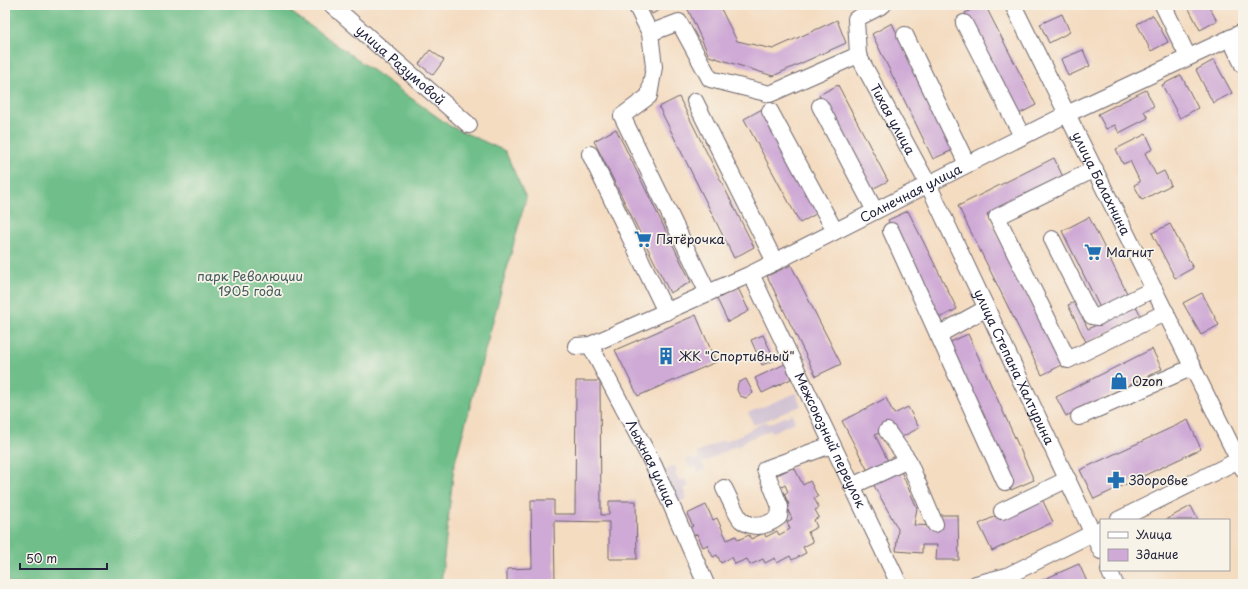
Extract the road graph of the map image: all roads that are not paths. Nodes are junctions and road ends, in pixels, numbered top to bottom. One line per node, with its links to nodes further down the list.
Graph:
1 (332, 5): 17 (street, улица Разумовой)
2 (636, 5): 7 (street)
3 (883, 5): 10 (street)
4 (1013, 5): 16 (street, улица Балахнина)
5 (1163, 5): 11 (street)
6 (964, 23): 18 (street)
7 (650, 33): 10 (street); 30 (street)
8 (905, 35): 20 (street)
9 (1237, 35): 11 (street, Солнечная улица); 12 (street)
10 (858, 54): 22 (street, Тихая улица)
11 (1188, 57): 16 (street, Солнечная улица)
12 (1243, 65)
13 (695, 101): 27 (street)
14 (820, 106): 23 (street)
15 (770, 111): 24 (street)
16 (1067, 114): 18 (street, Солнечная улица); 21 (street, улица Балахнина)
17 (469, 126)
18 (1022, 136): 20 (street, Солнечная улица)
19 (590, 154): 32 (street)
20 (966, 164): 22 (street, Солнечная улица)
21 (1094, 169): 29 (street, улица Балахнина); 33 (street)
22 (928, 184): 23 (street, Солнечная улица); 31 (street, улица Степана Халтурина)
23 (874, 211): 24 (street, Солнечная улица)
24 (835, 231): 27 (street, Солнечная улица)
25 (891, 231): 34 (street)
26 (1052, 238): 29 (street)
27 (775, 262): 28 (street, Солнечная улица)
28 (751, 274): 30 (street, Солнечная улица); 39 (street, Межсоюзный переулок)
29 (1154, 289): 33 (street, улица Балахнина)
30 (708, 293): 32 (street, Солнечная улица)
31 (987, 308): 34 (street); 42 (street, улица Степана Халтурина)
32 (666, 312): 35 (street, Солнечная улица)
33 (1166, 312): 36 (street, улица Балахнина)
34 (938, 335): 43 (street)
35 (583, 346): 52 (street, Лыжная улица)
36 (1193, 367): 37 (street); 41 (street, улица Балахнина)
37 (1079, 418)
38 (887, 431): 40 (street)
39 (831, 445): 44 (street, Межсоюзный переулок); 45 (street)
40 (908, 460): 44 (street); 48 (street)
41 (1242, 462): 47 (street)
42 (1068, 479): 46 (street); 49 (street, улица Степана Халтурина)
43 (1005, 482)
44 (852, 486): 53 (street, Межсоюзный переулок)
45 (724, 488)
46 (1002, 511)
47 (1120, 519)
48 (934, 524)
49 (1097, 531): 50 (street, улица Степана Халтурина); 54 (street)
50 (1100, 546)
51 (1109, 571): 55 (street)
52 (706, 584)
53 (899, 584)
54 (976, 584)
55 (1115, 584)

